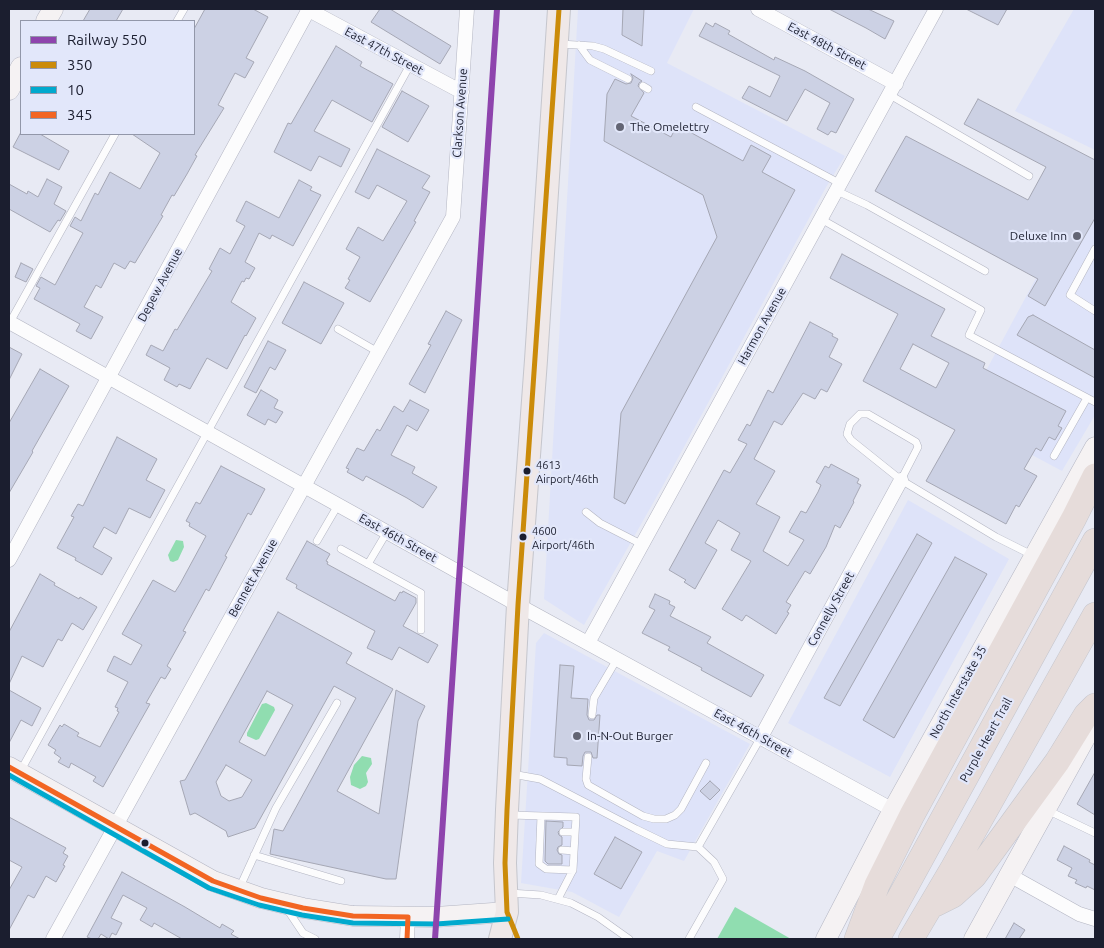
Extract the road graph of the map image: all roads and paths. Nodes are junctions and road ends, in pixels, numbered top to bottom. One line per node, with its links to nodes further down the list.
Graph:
1 (53, 9): 8 (main road)
2 (184, 9): 9 (lane)
3 (308, 9): 12 (street, East 47th Street); 31 (street, Depew Avenue)
4 (467, 9): 18 (street, Clarkson Avenue)
5 (559, 9): 10 (main road)
6 (758, 9): 17 (street, East 48th Street)
7 (936, 9): 17 (street, Harmon Avenue)
8 (47, 20)
9 (178, 20)
10 (557, 44): 11 (lane); 50 (main road)
11 (579, 45): 14 (lane); 15 (lane)
12 (410, 65): 18 (street, East 47th Street); 34 (lane)
13 (20, 69): 16 (main road)
14 (651, 71)
15 (628, 79)
16 (9, 90)
17 (893, 90): 21 (lane); 22 (street, Harmon Avenue)
18 (462, 92): 23 (street, Clarkson Avenue)
19 (696, 107): 22 (lane)
20 (114, 135): 28 (lane)
21 (1029, 176)
22 (839, 188): 24 (street, Harmon Avenue); 26 (lane)
23 (453, 216): 30 (street, Bennett Avenue)
24 (821, 219): 32 (lane); 45 (street, Harmon Avenue)
25 (1095, 248): 27 (lane)
26 (985, 272)
27 (1095, 311)
28 (9, 323): 31 (street, East 46th Street)
29 (338, 330): 30 (lane)
30 (378, 352): 39 (street, Bennett Avenue)
31 (109, 378): 34 (street, East 46th Street); 48 (street, Depew Avenue)
32 (1088, 398): 33 (lane); 36 (lane)
33 (1095, 402)
34 (208, 433): 39 (street, East 46th Street); 62 (lane)
35 (1095, 448): 47 (main road, North Interstate 35)
36 (1054, 456)
37 (1095, 476): 94 (highway)
38 (901, 480): 38 (lane); 47 (lane); 59 (street, Connelly Street)
39 (304, 486): 40 (street, East 46th Street); 68 (street, Bennett Avenue)
40 (338, 505): 42 (street, East 46th Street); 43 (lane)
41 (586, 512): 45 (lane)
42 (387, 532): 49 (lane); 50 (street, East 46th Street)
43 (317, 541)
44 (1095, 541): 95 (highway, Purple Heart Trail)
45 (641, 544): 53 (street, Harmon Avenue)
46 (341, 549): 49 (lane)
47 (1035, 556): 65 (main road, North Interstate 35)
48 (9, 560)
49 (368, 564): 52 (lane)
50 (518, 605): 53 (street, East 46th Street); 63 (main road)
51 (1095, 615): 83 (highway)
52 (421, 630)
53 (588, 643): 54 (street, East 46th Street)
54 (617, 659): 57 (lane); 59 (street, East 46th Street)
55 (337, 704): 75 (lane)
56 (1095, 706): 83 (highway)
57 (592, 715)
58 (1095, 719): 64 (main road)
59 (760, 738): 65 (street, East 46th Street); 72 (lane)
60 (588, 758): 61 (lane)
61 (706, 763)
62 (14, 770): 68 (main road)
63 (509, 774): 66 (main road); 72 (lane)
64 (1047, 809): 71 (lane); 77 (main road)
65 (894, 810): 93 (main road, North Interstate 35)
66 (507, 815): 67 (lane); 81 (main road)
67 (541, 816): 70 (lane); 76 (lane)
68 (116, 826): 79 (main road); 86 (street, Bennett Avenue)
69 (563, 832): 70 (lane)
70 (575, 832): 74 (lane)
71 (1095, 833)
72 (698, 847): 92 (lane)
73 (562, 850): 74 (lane)
74 (574, 851): 76 (lane)
75 (254, 855): 78 (lane); 79 (lane)
76 (573, 870): 80 (lane)
77 (1011, 876): 85 (street); 97 (main road)
78 (341, 881)
79 (239, 890): 82 (main road)
80 (558, 899): 81 (lane); 91 (lane)
81 (506, 902): 84 (main road); 89 (main road); 90 (main road)
82 (282, 903): 84 (main road); 87 (lane)
83 (930, 906): 96 (highway)
84 (408, 917): 88 (street)
85 (1095, 919)
86 (53, 939)
87 (315, 939)
88 (407, 939)
89 (500, 939)
90 (518, 939)
91 (629, 939)
92 (689, 939)
93 (826, 939)
94 (857, 939)
95 (876, 939)
96 (911, 939)
97 (974, 939)

